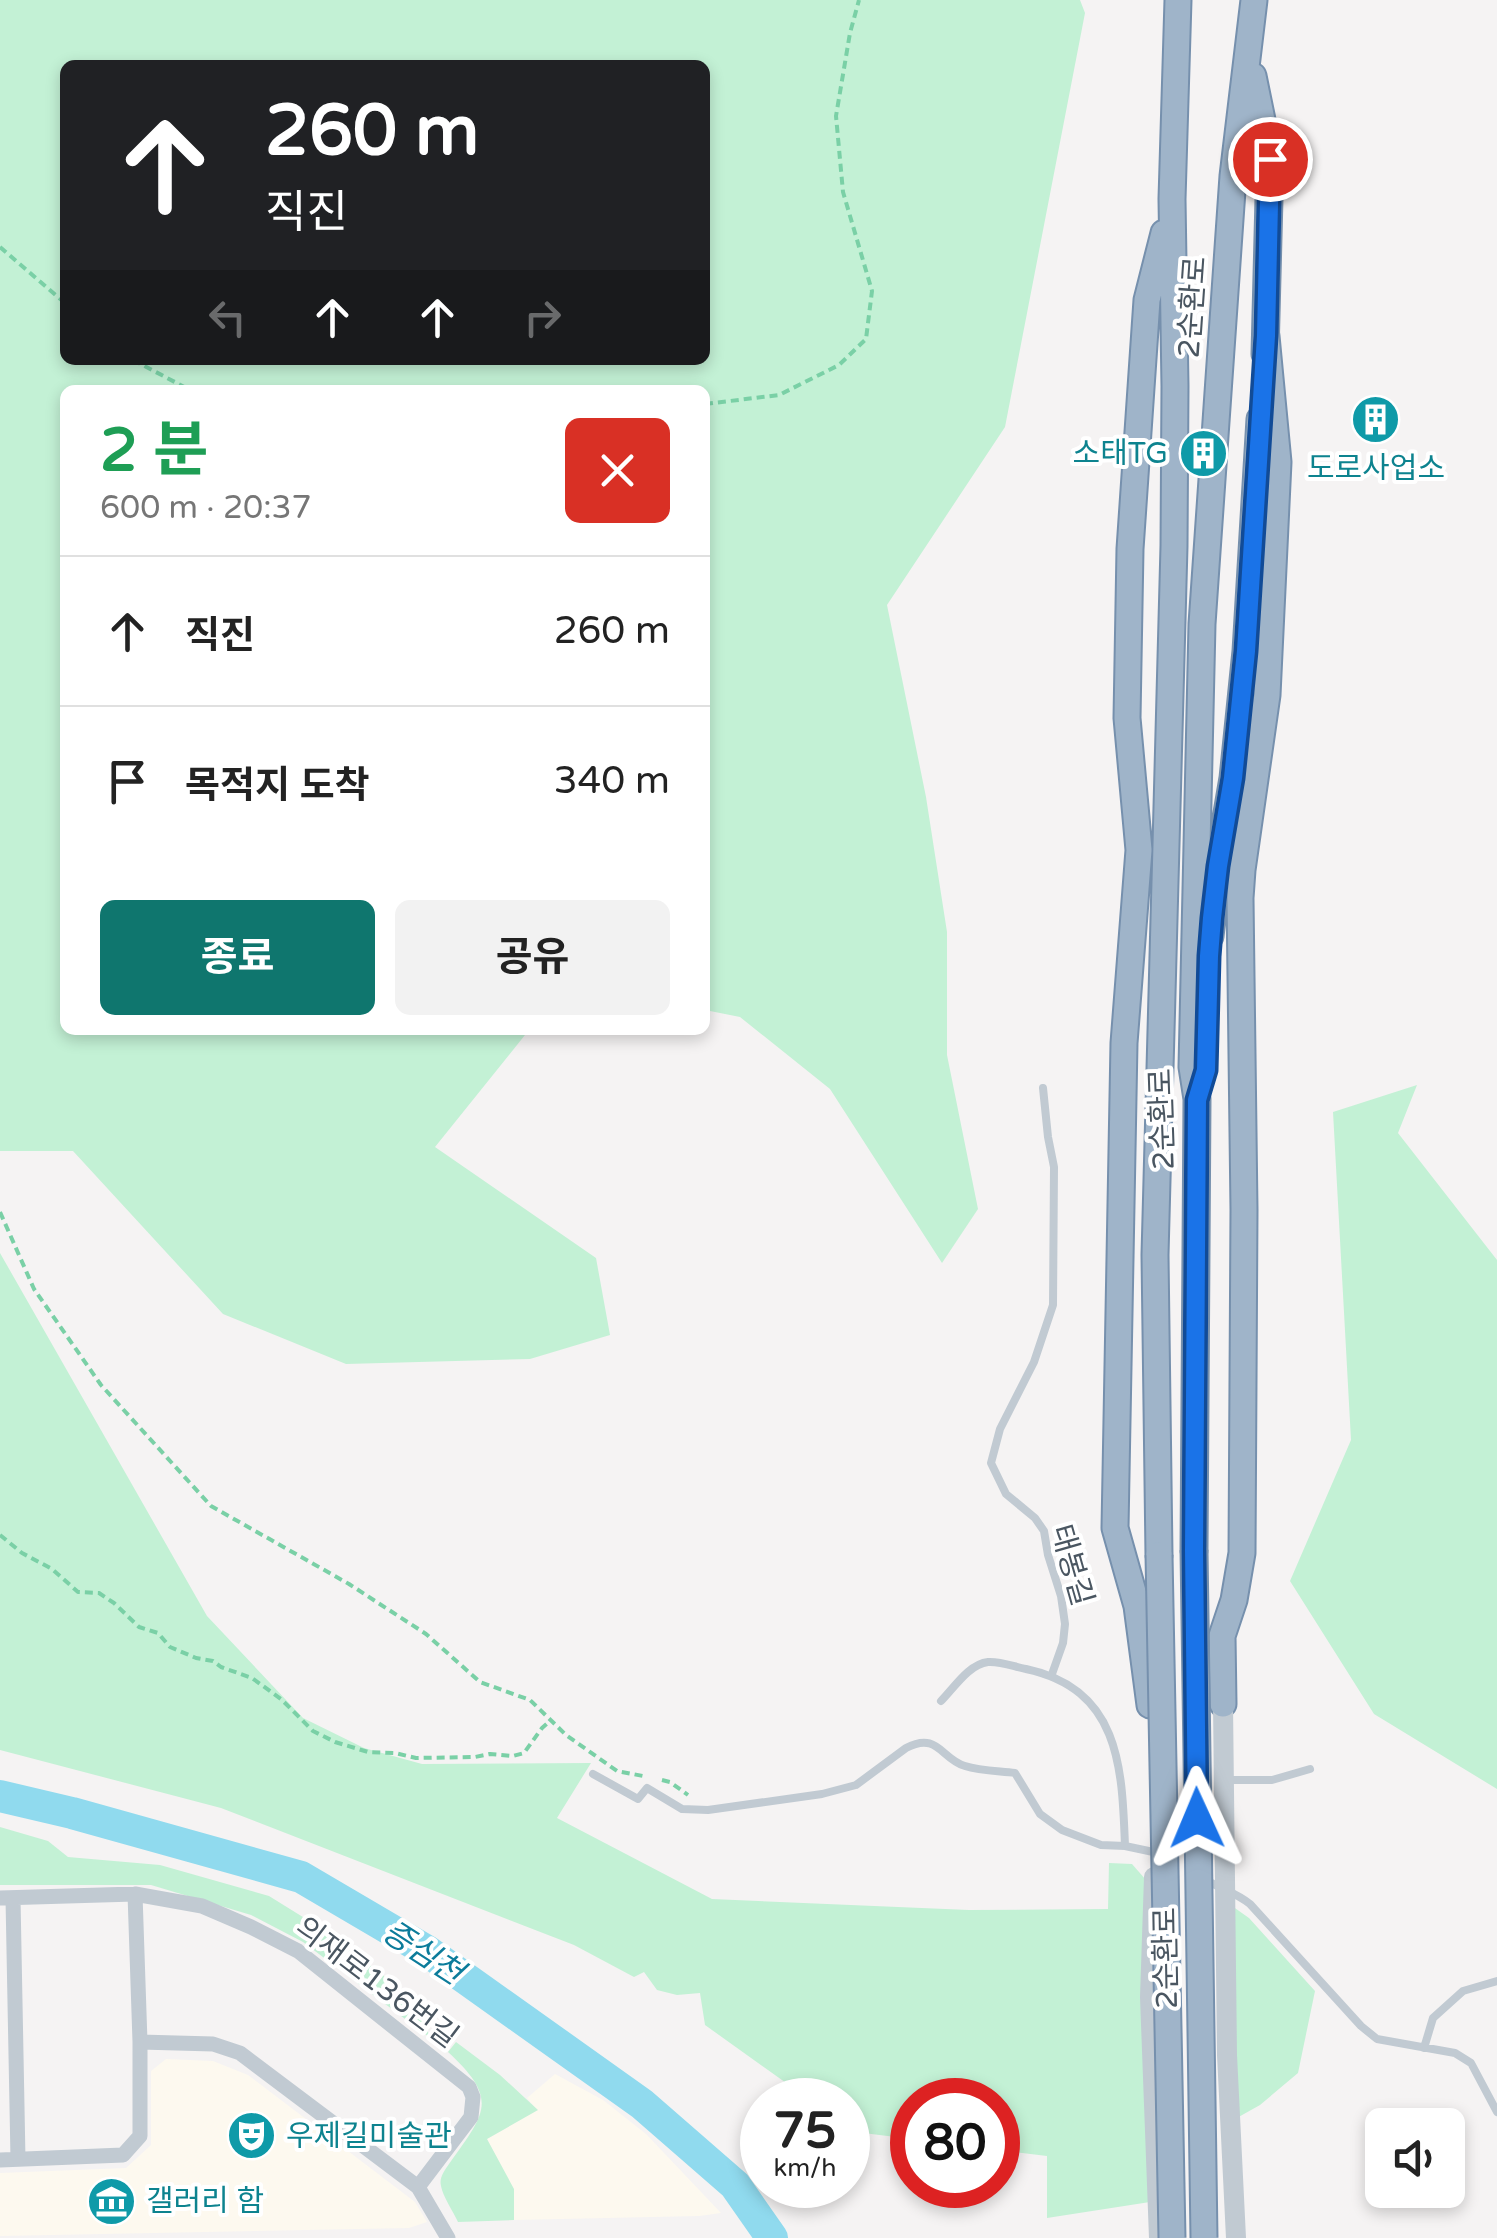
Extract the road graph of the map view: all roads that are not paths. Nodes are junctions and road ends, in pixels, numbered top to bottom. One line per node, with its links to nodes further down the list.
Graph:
1 (1178, 0): 4 (highway, 2순환로)
2 (1254, 0): 3 (highway, 2순환로)
3 (1248, 50): 5 (highway); 7 (highway, 2순환로)
4 (1172, 199): 11 (highway); 31 (highway, 2순환로, bridge)
5 (1266, 336): 7 (highway); 10 (highway)
6 (1043, 1088): 8 (lane, 태봉길)
7 (1197, 1100): 32 (highway, 2순환로, bridge)
8 (1052, 1674): 9 (lane); 16 (lane)
9 (941, 1701)
10 (1222, 1704): 19 (street)
11 (1150, 1706): 17 (street)
12 (1232, 1749): 15 (lane)
13 (1310, 1769): 15 (lane)
14 (593, 1774): 16 (lane)
15 (1232, 1780): 19 (lane)
16 (1125, 1846): 17 (lane)
17 (1162, 1855): 30 (street)
18 (1183, 1867): 19 (lane)
19 (1230, 1892): 24 (lane); 33 (street)
20 (135, 1894): 21 (street, 의재로136번길); 23 (street); 28 (street, 의재로136번길)
21 (6, 1898): 26 (street, 의재로136번길)
22 (1497, 1982): 24 (lane)
23 (140, 2042): 26 (street); 28 (street)
24 (1424, 2048): 25 (lane)
25 (1497, 2112)
26 (18, 2159): 27 (street)
27 (0, 2160)
28 (418, 2187): 29 (street)
29 (448, 2238)
30 (1159, 2238)
31 (1172, 2238)
32 (1204, 2238)
33 (1236, 2238)

